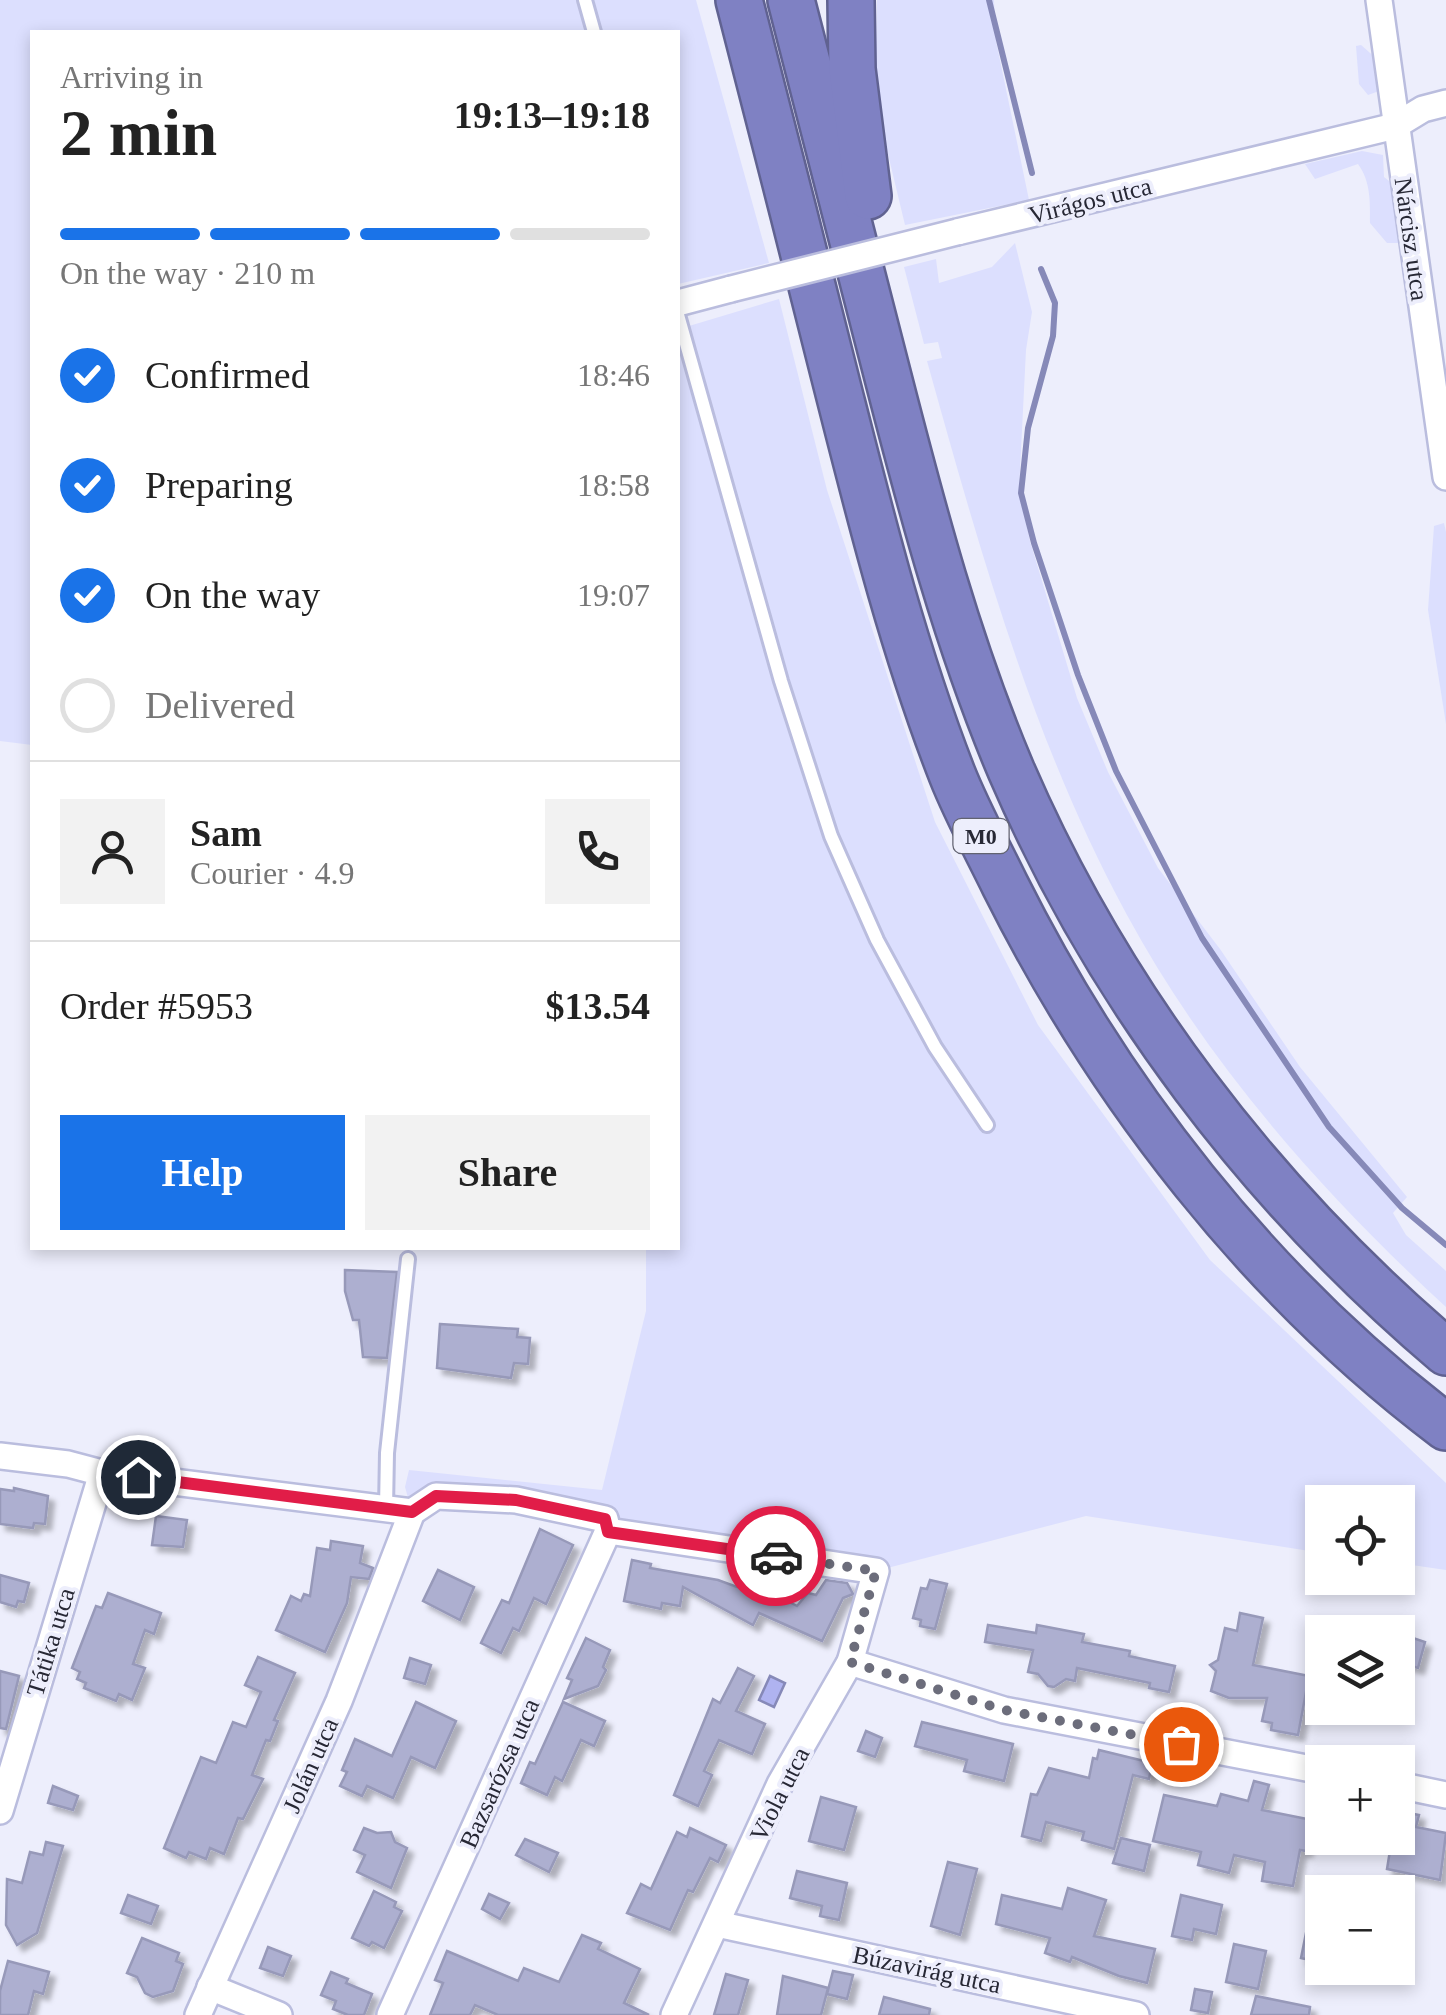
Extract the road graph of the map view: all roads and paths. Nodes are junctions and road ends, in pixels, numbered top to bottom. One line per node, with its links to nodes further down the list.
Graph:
1 (585, 0): 6 (lane)
2 (739, 0): 16 (highway, M0)
3 (791, 0): 9 (highway, M0)
4 (850, 0): 9 (highway)
5 (1378, 0): 8 (street, Nárcisz utca)
6 (593, 30)
7 (1446, 103): 8 (street, Virágos utca)
8 (1395, 126): 10 (street, Virágos utca, bridge); 12 (street, Nárcisz utca)
9 (866, 292): 15 (highway, M0)
10 (680, 302)
11 (680, 323): 13 (lane)
12 (1446, 477)
13 (987, 1125)
14 (408, 1259): 19 (lane)
15 (1446, 1352)
16 (1446, 1427)
17 (0, 1456): 18 (street)
18 (102, 1473): 19 (street); 26 (street, Tátika utca)
19 (386, 1508): 20 (street)
20 (412, 1512): 21 (street); 28 (street, Jolán utca)
21 (608, 1532): 22 (street, Viola utca); 31 (street, Bazsarózsa utca)
22 (850, 1662): 23 (street); 27 (street, Viola utca)
23 (1305, 1768)
24 (1415, 1789): 25 (street)
25 (1446, 1795)
26 (0, 1811)
27 (718, 1924): 32 (street, Viola utca); 33 (street, Búzavirág utca)
28 (210, 1988): 29 (street, Jolán utca); 30 (street)
29 (198, 2015)
30 (279, 2015)
31 (390, 2015)
32 (674, 2015)
33 (1136, 2015)

